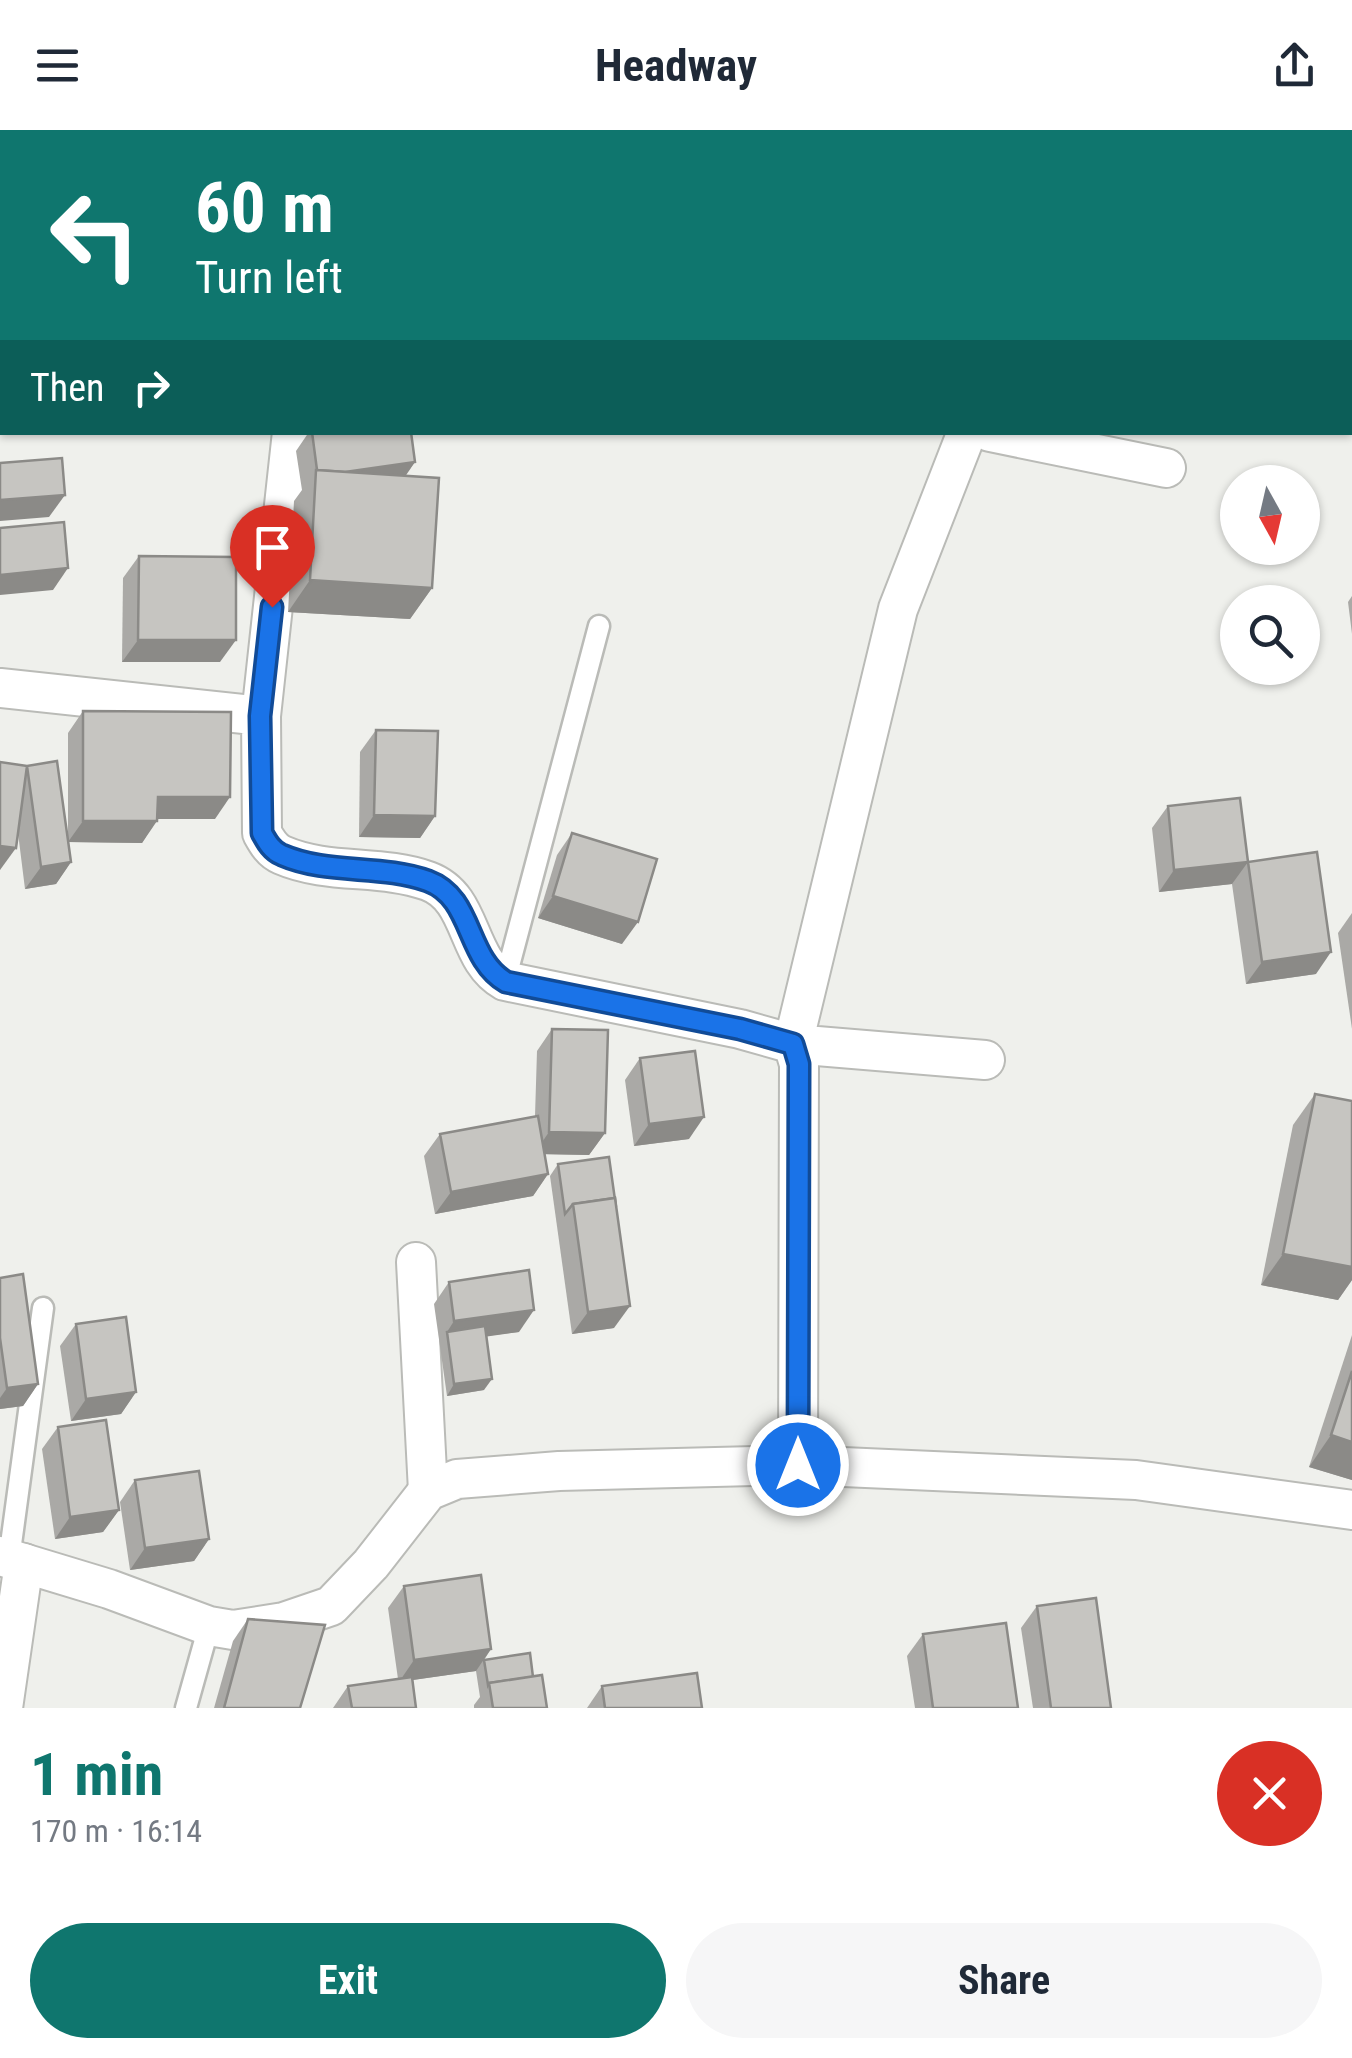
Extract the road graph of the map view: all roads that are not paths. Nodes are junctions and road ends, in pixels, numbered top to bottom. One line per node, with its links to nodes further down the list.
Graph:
1 (292, 435): 7 (street)
2 (965, 435): 9 (street)
3 (1005, 435): 4 (street)
4 (1166, 468)
5 (598, 626): 8 (lane)
6 (0, 688): 7 (street)
7 (260, 716): 8 (street)
8 (506, 982): 9 (street)
9 (793, 1044): 10 (street); 13 (street)
10 (985, 1060)
11 (416, 1262): 14 (street)
12 (42, 1308): 16 (lane)
13 (798, 1465): 14 (street); 15 (street)
14 (428, 1490): 17 (street)
15 (1352, 1510)
16 (11, 1559): 17 (street); 18 (street)
17 (209, 1626): 19 (lane)
18 (3, 1708)
19 (186, 1708)

